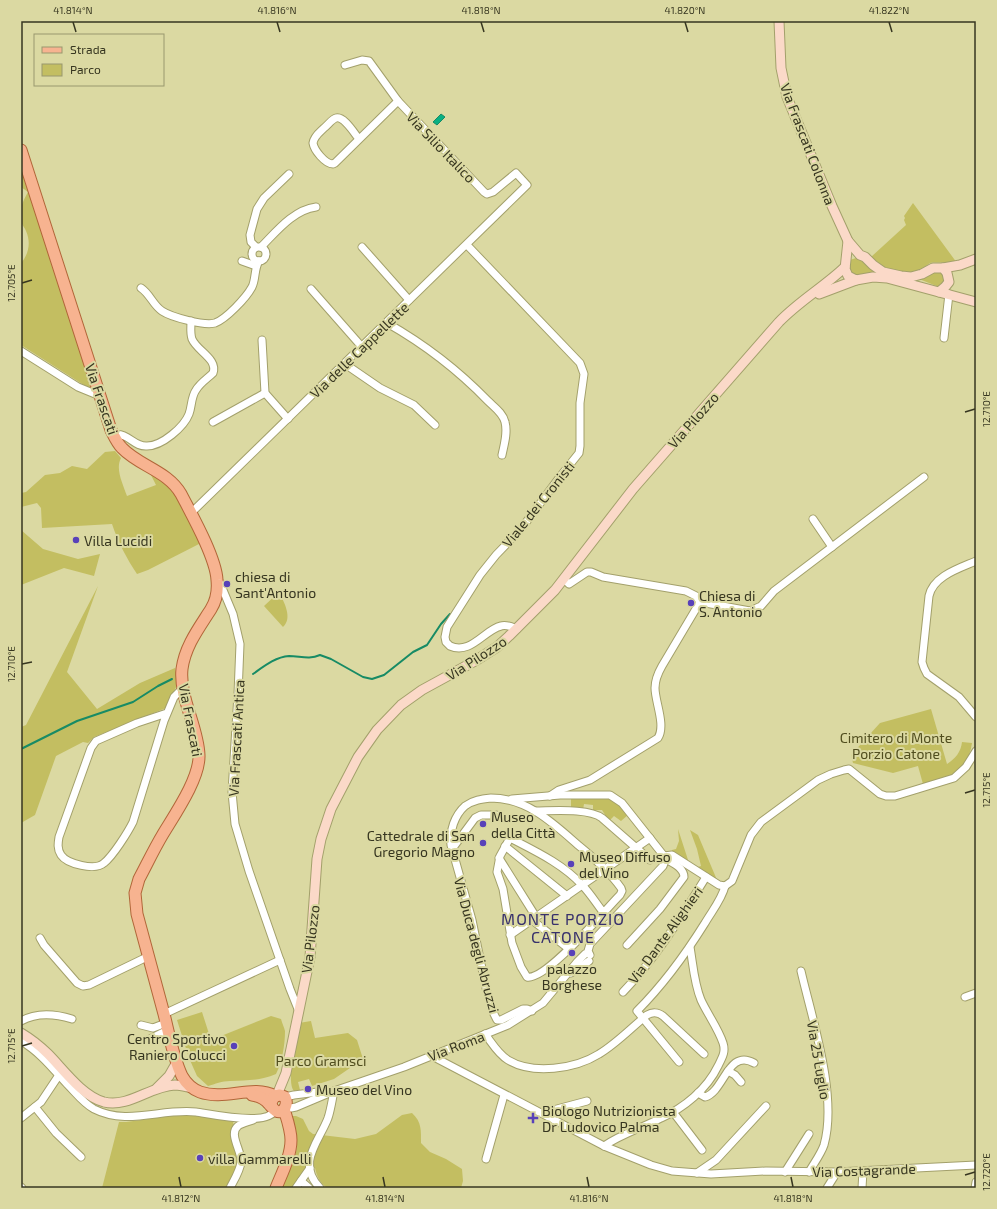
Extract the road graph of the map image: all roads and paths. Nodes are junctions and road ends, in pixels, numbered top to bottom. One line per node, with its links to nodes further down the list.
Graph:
1 (779, 21): 9 (main road, Via Frascati Colonna)
2 (345, 65): 3 (street)
3 (398, 101): 4 (street, Via Silio Italico); 7 (street, Via Silio Italico)
4 (359, 139): 4 (street, Via Silio Italico)
5 (21, 150): 36 (main road, Via Frascati)
6 (289, 174): 11 (street)
7 (527, 185): 10 (street, Via delle Cappellette)
8 (316, 207): 11 (street)
9 (848, 241): 13 (main road, Via Frascati Colonna); 17 (main road, Via Frascati Colonna)
10 (467, 245): 25 (street, Via delle Cappellette); 50 (street, Viale dei Cronisti)
11 (258, 247): 16 (street); 16 (street)
12 (362, 248): 25 (street)
13 (860, 255): 17 (main road); 18 (main road, Via Frascati Colonna)
14 (242, 261): 16 (street)
15 (972, 261): 18 (main road, Via Frascati Colonna); 20 (main road)
16 (258, 263): 28 (street)
17 (846, 264): 19 (main road); 27 (main road, Via Pilozzo)
18 (942, 268): 20 (main road)
19 (856, 280): 23 (main road); 27 (main road, Via Pilozzo)
20 (949, 280): 23 (main road); 26 (main road)
21 (141, 288): 28 (street)
22 (311, 289): 32 (street)
23 (939, 292): 24 (main road)
24 (949, 294): 26 (main road); 30 (street)
25 (409, 300): 29 (street, Via delle Cappellette)
26 (972, 300)
27 (801, 302): 47 (main road, Via Pilozzo)
28 (191, 321): 40 (street)
29 (387, 323): 32 (street, Via delle Cappellette); 41 (street)
30 (944, 338)
31 (262, 340): 35 (street)
32 (362, 347): 34 (street, Via delle Cappellette)
33 (21, 351): 36 (street)
34 (345, 364): 37 (street, Via delle Cappellette); 39 (street)
35 (265, 393): 37 (street); 38 (street)
36 (100, 396): 40 (main road, Via Frascati)
37 (288, 419): 43 (street, Via delle Cappellette)
38 (212, 422)
39 (435, 425)
40 (113, 435): 43 (main road, Via Frascati)
41 (502, 455)
42 (924, 477): 45 (street)
43 (190, 514): 48 (main road, Via Frascati)
44 (813, 519): 45 (street)
45 (832, 547): 49 (street)
46 (976, 561): 53 (street)
47 (564, 579): 49 (street); 50 (main road, Via Pilozzo)
48 (217, 580): 51 (main road, Via Frascati); 79 (street, Via Frascati Antica)
49 (700, 602): 55 (street)
50 (517, 629): 84 (main road, Via Pilozzo)
51 (184, 689): 52 (street); 78 (main road, Via Frascati)
52 (167, 713): 52 (street)
53 (976, 717)
54 (976, 751): 69 (street)
55 (550, 796): 56 (street); 59 (street)
56 (508, 799): 57 (street, Via Duca degli Abruzzi); 62 (street, Via Duca degli Abruzzi)
57 (535, 811): 61 (street); 66 (street, Via Duca degli Abruzzi)
58 (496, 815): 62 (street)
59 (650, 838): 61 (street); 64 (street)
60 (505, 846): 63 (street); 68 (street); 70 (street)
61 (636, 848): 65 (street); 66 (street)
62 (452, 849): 85 (street, Via Duca degli Abruzzi)
63 (499, 858): 72 (street); 73 (street)
64 (665, 858): 67 (street); 75 (street); 85 (street, Via Roma)
65 (650, 860)
66 (606, 869): 68 (street); 71 (street, Via Duca degli Abruzzi)
67 (706, 877): 69 (street); 81 (street, Via Dante Alighieri)
68 (583, 885): 70 (street); 71 (street)
69 (726, 886): 76 (street)
70 (567, 896): 72 (street)
71 (603, 912): 77 (street)
72 (534, 919): 73 (street); 77 (street)
73 (510, 935): 77 (street)
74 (40, 938): 78 (street)
75 (627, 945)
76 (690, 947): 86 (street); 106 (street)
77 (569, 950)
78 (149, 956): 89 (main road, Via Frascati)
79 (280, 960): 84 (street, Via Frascati Antica); 89 (street)
80 (801, 971): 125 (street, Via 25 Luglio)
81 (623, 992)
82 (976, 993): 83 (street)
83 (965, 997)
84 (298, 1009): 109 (main road, Via Pilozzo)
85 (532, 1010): 92 (street, Via Roma)
86 (643, 1018): 92 (street); 95 (street); 98 (street)
87 (72, 1019): 88 (street)
88 (21, 1021)
89 (166, 1022): 90 (street); 93 (street); 97 (main road, Via Frascati)
90 (141, 1025)
91 (21, 1033): 104 (main road)
92 (485, 1034): 96 (street, Via Roma)
93 (150, 1039)
94 (23, 1044): 101 (street)
95 (704, 1054)
96 (430, 1055): 105 (street, Via Roma); 107 (street, Via Costagrande)
97 (177, 1062): 103 (main road, Via Frascati); 104 (main road)
98 (679, 1062)
99 (754, 1063): 100 (street)
100 (728, 1071): 102 (street); 106 (street)
101 (59, 1075): 111 (street); 115 (street)
102 (741, 1082)
103 (193, 1088): 104 (main road); 109 (main road)
104 (156, 1089)
105 (334, 1091): 109 (street); 109 (street); 122 (street)
106 (698, 1093): 112 (street)
107 (504, 1095): 113 (street, Via Costagrande); 120 (street)
108 (587, 1101): 113 (street)
109 (279, 1103): 115 (street); 131 (main road)
110 (766, 1106): 127 (street)
111 (36, 1107): 114 (street); 119 (street)
112 (673, 1112): 117 (street); 118 (street)
113 (542, 1114): 117 (street, Via Costagrande)
114 (21, 1118)
115 (254, 1119): 130 (street)
116 (808, 1134): 124 (street)
117 (604, 1146): 127 (street, Via Costagrande)
118 (702, 1150)
119 (81, 1157)
120 (486, 1159)
121 (976, 1165): 123 (street, Via Costagrande)
122 (310, 1168): 128 (street); 134 (street)
123 (863, 1171): 126 (street, Via Costagrande); 136 (street)
124 (785, 1172): 125 (street, Via Costagrande); 127 (street, Via Costagrande)
125 (809, 1172): 126 (street, Via Costagrande)
126 (837, 1172): 135 (street)
127 (697, 1173)
128 (301, 1181): 132 (street); 133 (street)
129 (976, 1182): 137 (street)
130 (230, 1188)
131 (276, 1188)
132 (296, 1188)
133 (309, 1188)
134 (320, 1188)
135 (827, 1188)
136 (862, 1188)
137 (975, 1188)

